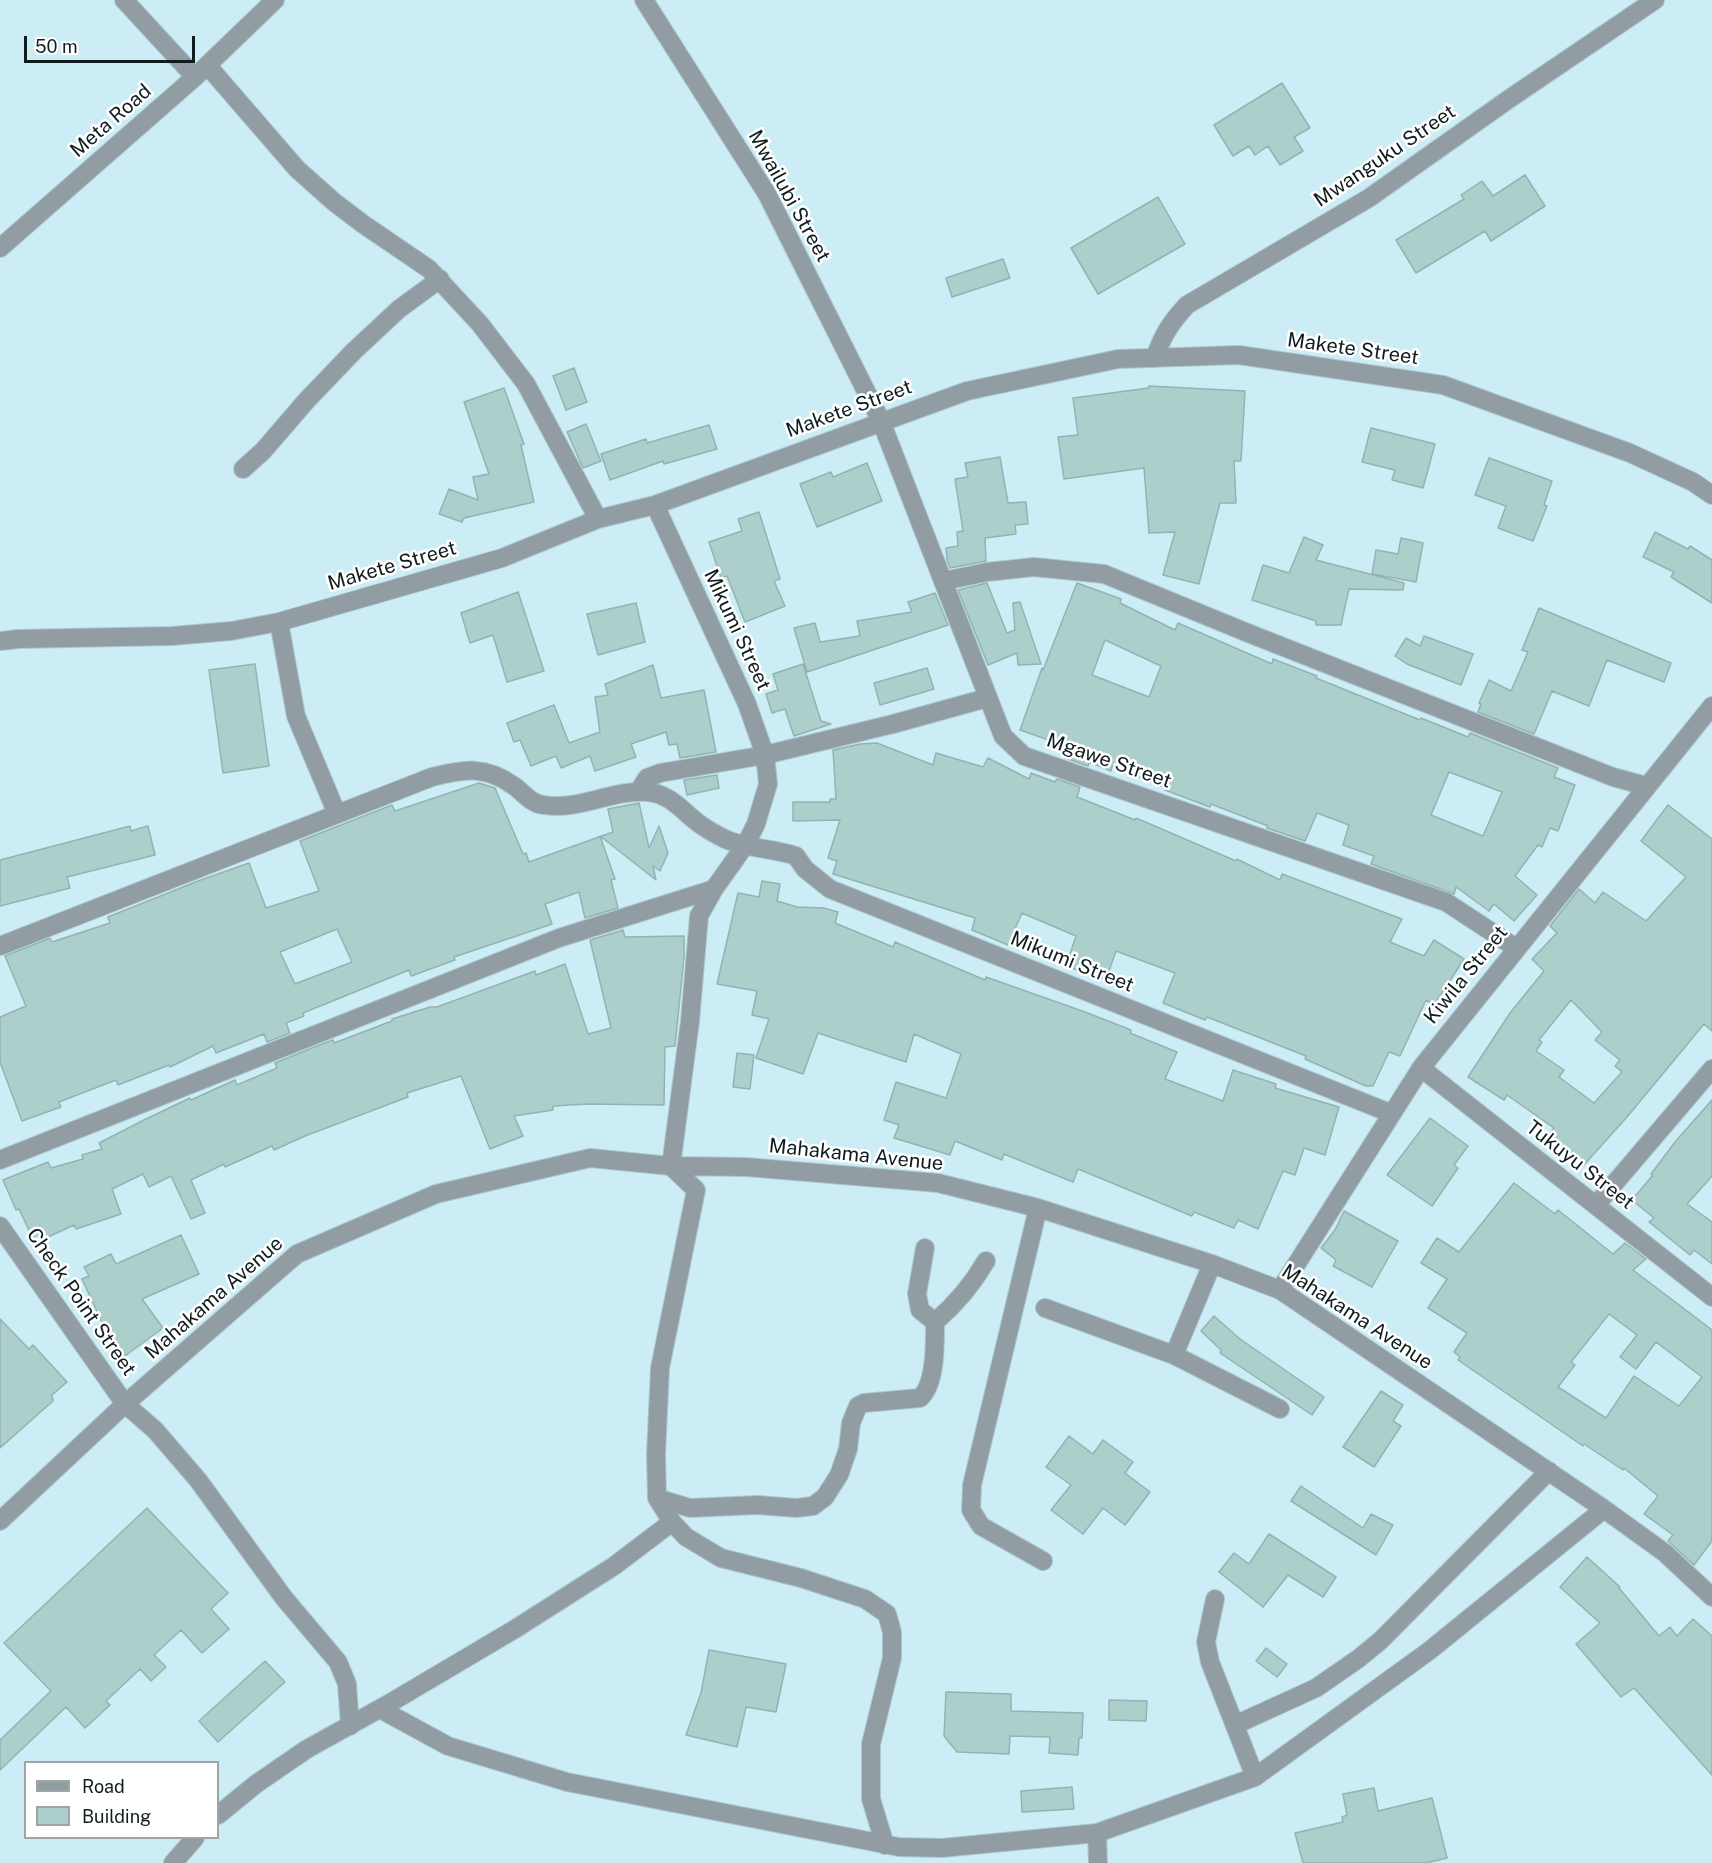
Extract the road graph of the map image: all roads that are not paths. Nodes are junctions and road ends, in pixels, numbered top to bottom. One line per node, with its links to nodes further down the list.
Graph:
1 (124, 0): 5 (street)
2 (275, 0): 5 (street, Meta Road)
3 (644, 0): 9 (street, Mwailubi Street)
4 (1654, 0): 8 (street, Mwanguku Street)
5 (201, 71): 6 (street, Meta Road); 7 (street)
6 (0, 248)
7 (440, 279): 10 (street); 13 (street)
8 (1155, 358): 9 (street, Makete Street); 11 (street, Makete Street)
9 (881, 421): 12 (street, Makete Street); 14 (street, Mgawe Street)
10 (243, 469)
11 (1712, 495)
12 (655, 505): 13 (street, Makete Street); 19 (street, Mikumi Street)
13 (598, 519): 15 (street, Makete Street)
14 (944, 581): 17 (street, Mgawe Street); 20 (street)
15 (279, 622): 16 (street, Makete Street); 22 (street)
16 (0, 641)
17 (987, 698): 19 (street); 26 (street, Mgawe Street)
18 (1712, 706): 20 (street, Kiwila Street)
19 (765, 755): 21 (street); 23 (street, Mikumi Street)
20 (1646, 786): 26 (street, Kiwila Street)
21 (638, 792): 22 (street); 23 (street)
22 (337, 814): 25 (street)
23 (746, 844): 24 (street, Mikumi Street); 29 (street, Mikumi Street)
24 (714, 889): 30 (street); 31 (street, Mikumi Street)
25 (0, 946)
26 (1516, 948): 27 (street, Kiwila Street)
27 (1420, 1068): 29 (street, Kiwila Street); 32 (street, Tukuyu Street)
28 (1712, 1069): 32 (street)
29 (1390, 1113): 38 (street, Kiwila Street)
30 (0, 1160)
31 (671, 1166): 33 (street, Mahakama Avenue); 43 (street, Mahakama Avenue); 46 (street)
32 (1596, 1205): 39 (street, Tukuyu Street)
33 (1038, 1208): 37 (street, Mahakama Avenue); 50 (street)
34 (3, 1238): 43 (street, Check Point Street)
35 (925, 1248): 41 (street)
36 (986, 1261): 41 (street)
37 (1212, 1264): 38 (street, Mahakama Avenue); 42 (street)
38 (1280, 1290): 45 (street, Mahakama Avenue)
39 (1712, 1297)
40 (1045, 1308): 42 (street)
41 (935, 1322): 46 (street)
42 (1174, 1355): 44 (street)
43 (125, 1404): 48 (street, Mahakama Avenue); 55 (street, Check Point Street)
44 (1280, 1409)
45 (1549, 1471): 47 (street, Mahakama Avenue); 54 (street)
46 (657, 1498): 49 (street)
47 (1604, 1509): 51 (street, Mahakama Avenue); 56 (street)
48 (0, 1521)
49 (672, 1522): 53 (street); 60 (street)
50 (1043, 1561)
51 (1712, 1597)
52 (1215, 1599): 54 (street)
53 (380, 1709): 55 (street); 60 (street)
54 (1235, 1725): 56 (street)
55 (350, 1726): 57 (street)
56 (1255, 1777): 58 (street)
57 (219, 1814)
58 (1097, 1833): 61 (street); 64 (street)
59 (194, 1839): 62 (street)
60 (885, 1845): 61 (street)
61 (942, 1848): 63 (street)
62 (173, 1863)
63 (954, 1863)
64 (1098, 1863)

